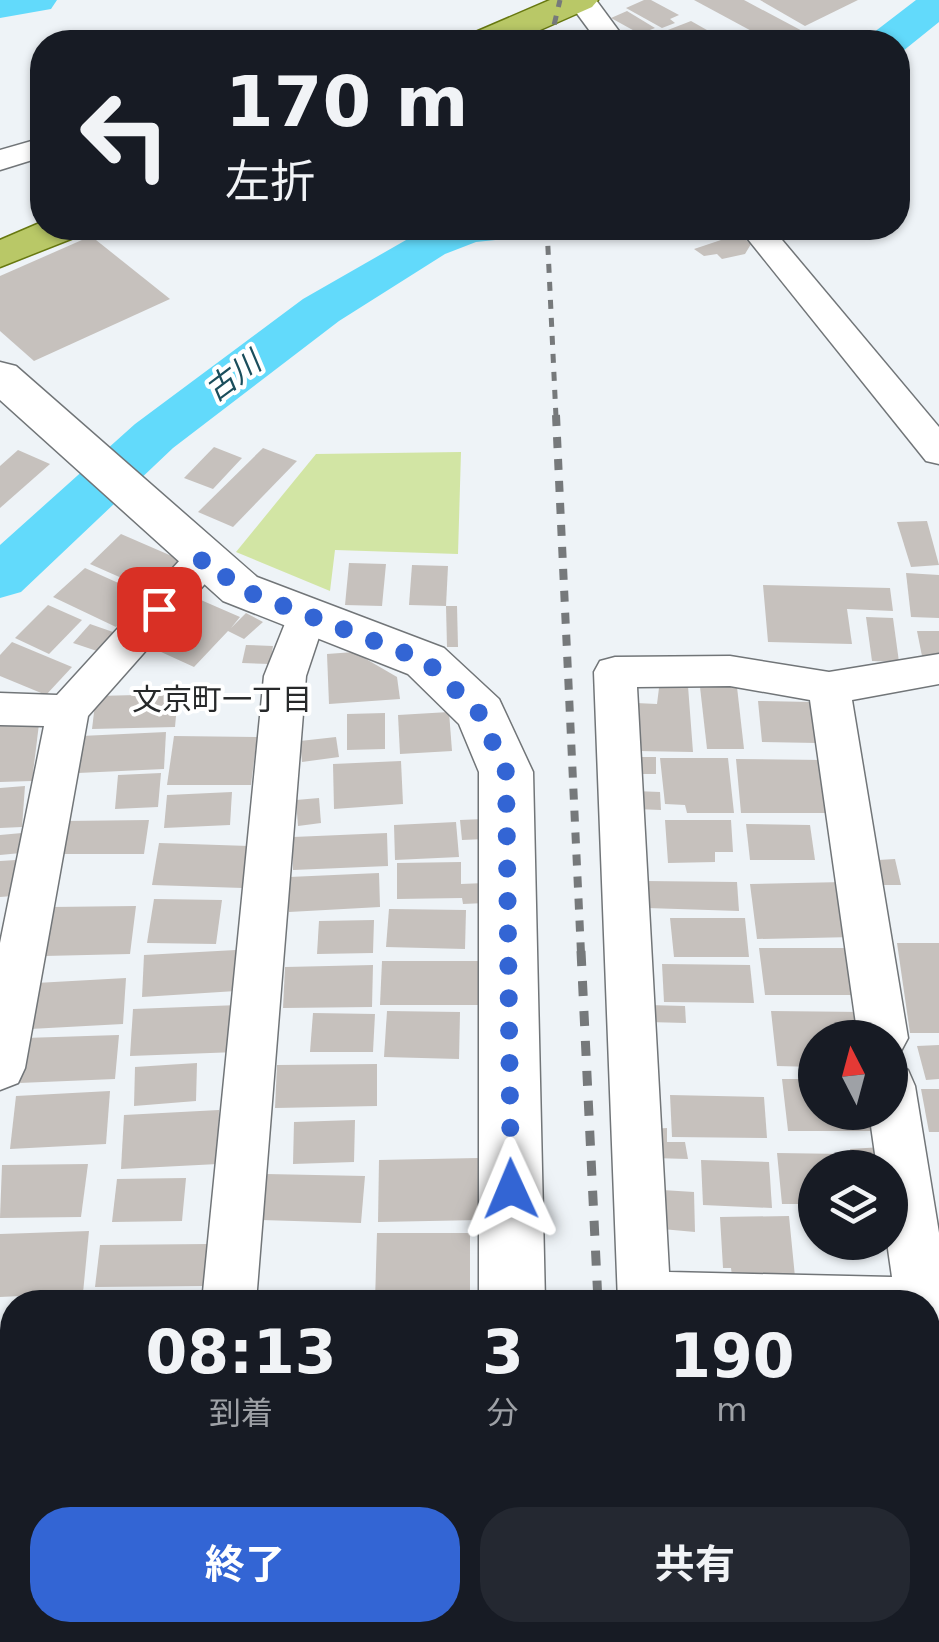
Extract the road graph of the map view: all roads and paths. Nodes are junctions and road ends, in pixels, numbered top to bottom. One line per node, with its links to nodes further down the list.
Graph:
1 (581, 0): 2 (main road); 3 (street)
2 (512, 30)
3 (605, 30)
4 (30, 151): 5 (street)
5 (0, 160)
6 (35, 240): 8 (main road)
7 (766, 240): 10 (street)
8 (0, 256)
9 (0, 376): 12 (street)
10 (922, 405): 11 (street)
11 (939, 452)
12 (204, 558): 13 (street); 17 (street)
13 (306, 616): 21 (street); 22 (street)
14 (939, 669): 15 (street)
15 (829, 688): 18 (street); 23 (street)
16 (0, 708): 17 (street)
17 (68, 711): 19 (street)
18 (879, 1020)
19 (0, 1068)
20 (897, 1130): 24 (street)
21 (230, 1290)
22 (512, 1290)
23 (643, 1290)
24 (921, 1290)

